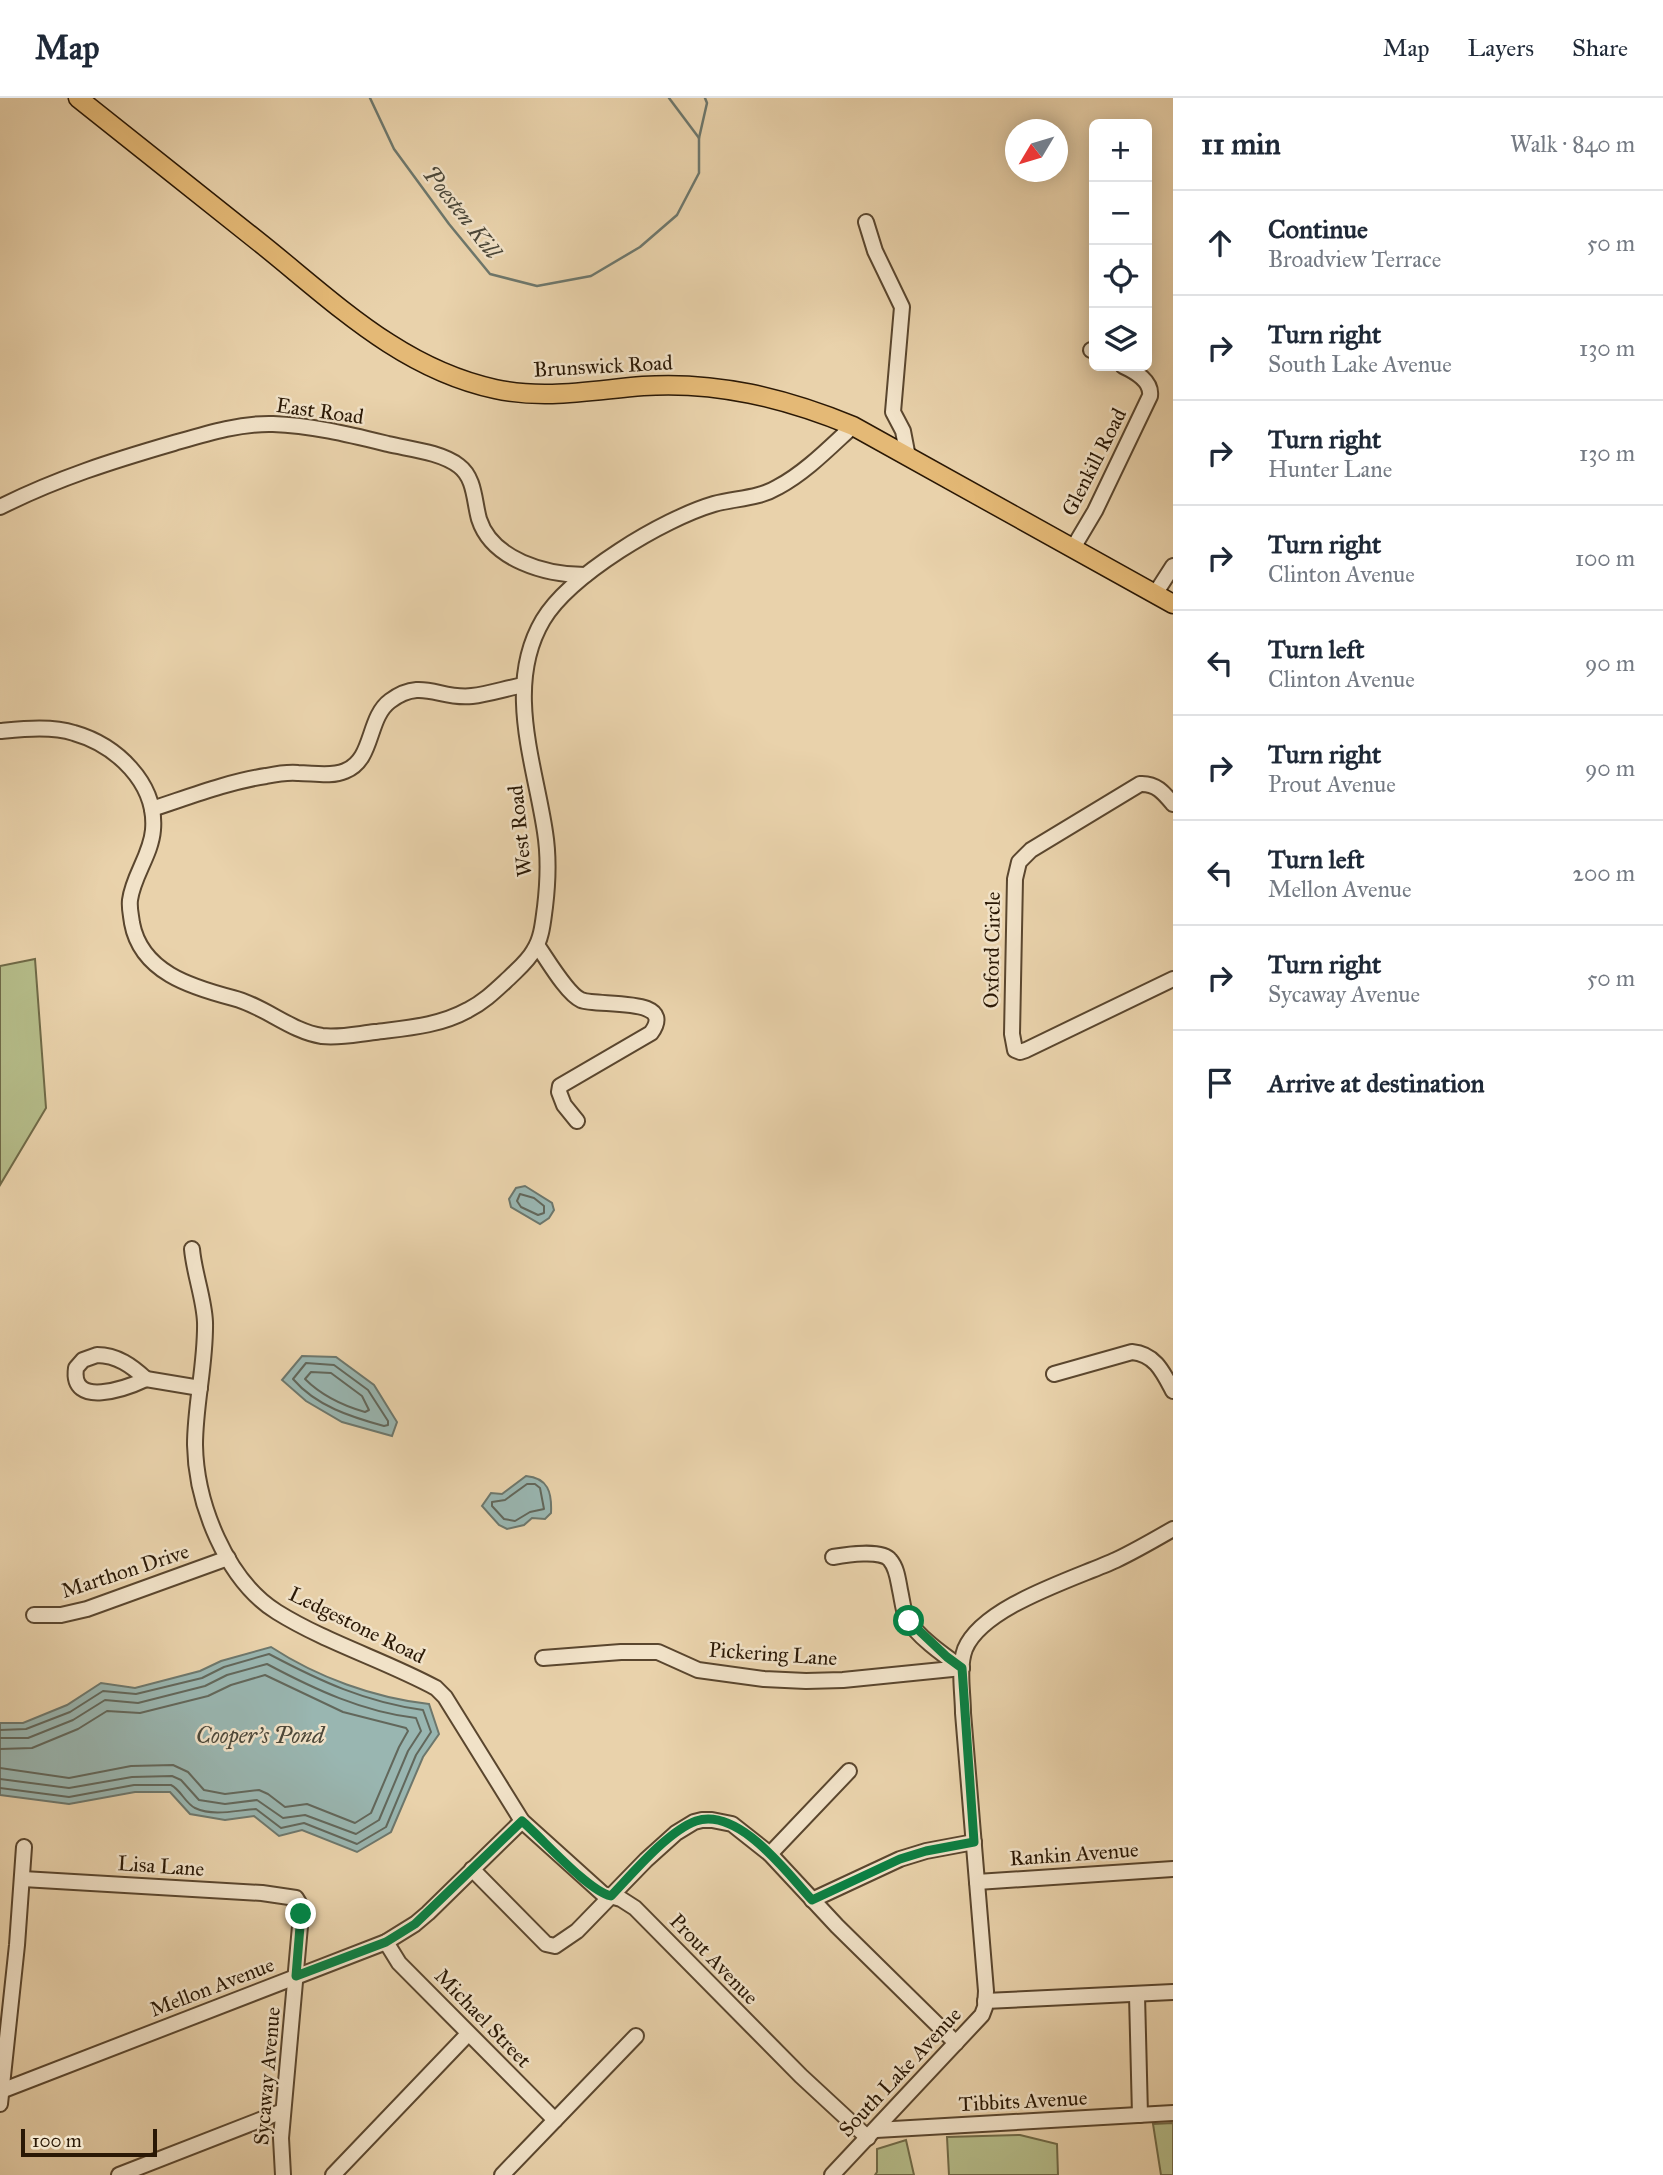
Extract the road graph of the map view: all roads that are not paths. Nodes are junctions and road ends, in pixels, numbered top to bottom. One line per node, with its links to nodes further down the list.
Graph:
1 (78, 98): 4 (main road, Brunswick Road)
2 (866, 222): 5 (street)
3 (1133, 371): 7 (street, Glenkill Road)
4 (853, 426): 5 (main road, Brunswick Road); 9 (street, West Road)
5 (908, 457): 7 (main road, Brunswick Road)
6 (0, 508): 9 (street, East Road)
7 (1073, 548): 10 (main road, Brunswick Road)
8 (1173, 566): 10 (street)
9 (584, 575): 12 (street, West Road)
10 (1155, 594): 11 (main road, Brunswick Road)
11 (1173, 604)
12 (524, 685): 15 (street); 16 (street, West Road)
13 (0, 732): 15 (street)
14 (1173, 804): 17 (street, Oxford Circle)
15 (152, 809): 16 (street, West Road)
16 (537, 945): 18 (street)
17 (1173, 979)
18 (577, 1121)
19 (192, 1249): 22 (street, Ledgestone Road)
20 (1054, 1374): 23 (street)
21 (146, 1379): 22 (street)
22 (200, 1388): 26 (street, Ledgestone Road)
23 (1173, 1391)
24 (1173, 1530): 29 (street, South Lake Avenue)
25 (833, 1557): 29 (street)
26 (228, 1558): 27 (street, Marthon Drive); 31 (street, Ledgestone Road)
27 (34, 1615)
28 (543, 1658): 29 (street, Pickering Lane)
29 (962, 1668): 32 (street, South Lake Avenue)
30 (849, 1772): 34 (street)
31 (522, 1821): 35 (street, Mellon Avenue); 39 (street, Prout Avenue)
32 (974, 1842): 38 (street, South Lake Avenue); 41 (street)
33 (24, 1847): 37 (street)
34 (770, 1854): 39 (street); 41 (street)
35 (472, 1869): 39 (street); 42 (street, Mellon Avenue)
36 (1173, 1869): 38 (street, Rankin Avenue)
37 (23, 1879): 40 (street, Lisa Lane); 50 (street)
38 (977, 1882): 46 (street, South Lake Avenue)
39 (611, 1896): 56 (street, Prout Avenue)
40 (296, 1898): 43 (street, Sycaway Avenue)
41 (812, 1900): 49 (street)
42 (386, 1942): 43 (street, Mellon Avenue); 47 (street, Michael Street)
43 (296, 1976): 50 (street, Mellon Avenue); 52 (street, Sycaway Avenue)
44 (1173, 1992): 45 (street)
45 (1137, 1995): 46 (street); 54 (street)
46 (985, 2001): 49 (street, South Lake Avenue)
47 (468, 2034): 55 (street, Michael Street); 59 (street)
48 (636, 2036): 55 (street)
49 (956, 2043): 56 (street, South Lake Avenue)
50 (1, 2091): 51 (street)
51 (0, 2104)
52 (283, 2111): 57 (street); 58 (street, Sycaway Avenue)
53 (1173, 2113): 54 (street, Tibbits Avenue)
54 (1140, 2115): 56 (street, Tibbits Avenue)
55 (555, 2120): 60 (street)
56 (872, 2134): 61 (street, South Lake Avenue)
57 (119, 2175)
58 (283, 2175)
59 (333, 2175)
60 (502, 2175)
61 (832, 2175)

